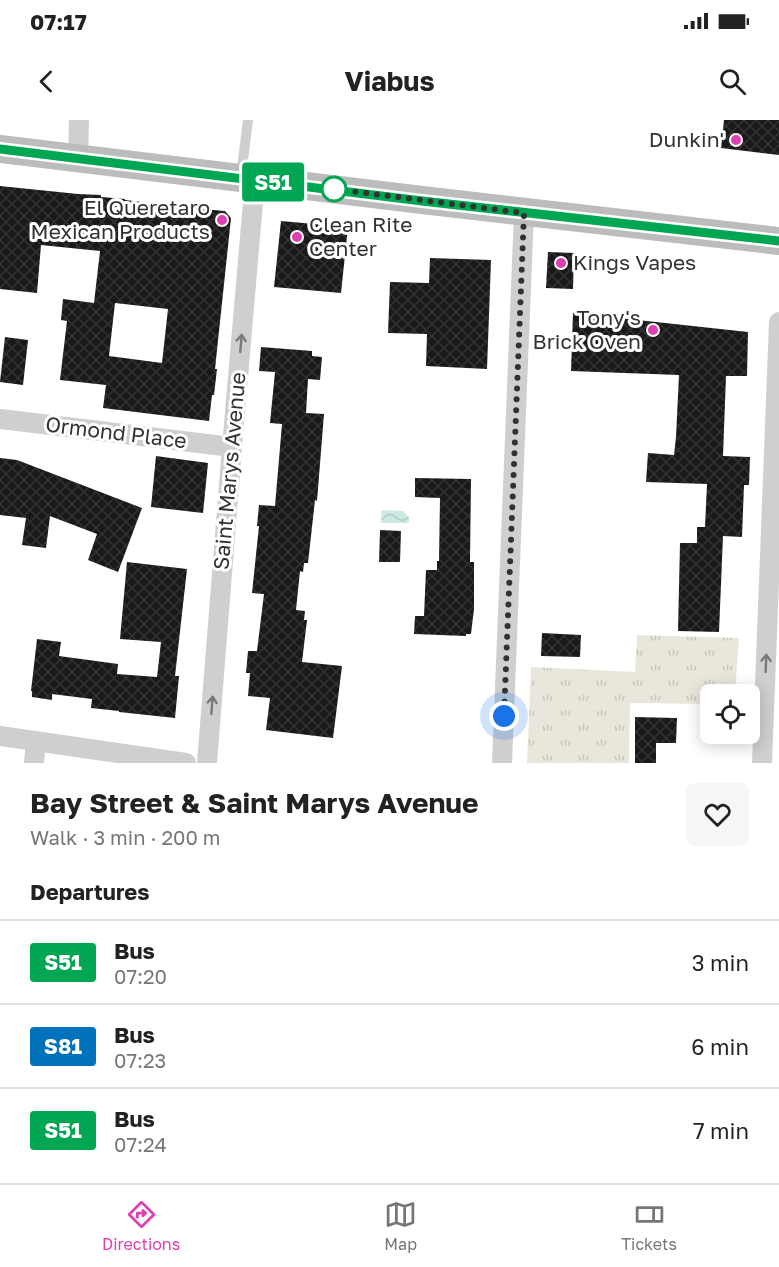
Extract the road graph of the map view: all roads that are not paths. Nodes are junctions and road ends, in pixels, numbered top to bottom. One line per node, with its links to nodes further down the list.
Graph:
1 (79, 120): 4 (street)
2 (248, 120): 5 (lane)
3 (0, 149): 4 (main road)
4 (78, 159): 5 (main road)
5 (248, 178): 6 (main road); 10 (street, Saint Marys Avenue, one-way to 5)
6 (524, 213): 7 (main road); 17 (street)
7 (779, 241)
8 (779, 322): 11 (street)
9 (0, 419): 10 (street, Ormond Place)
10 (232, 447): 16 (street, Saint Marys Avenue, one-way to 10)
11 (774, 571): 18 (street, one-way to 11)
12 (0, 736): 13 (street)
13 (36, 742): 14 (street); 15 (street)
14 (34, 763)
15 (186, 763)
16 (207, 763)
17 (502, 763)
18 (762, 763)

